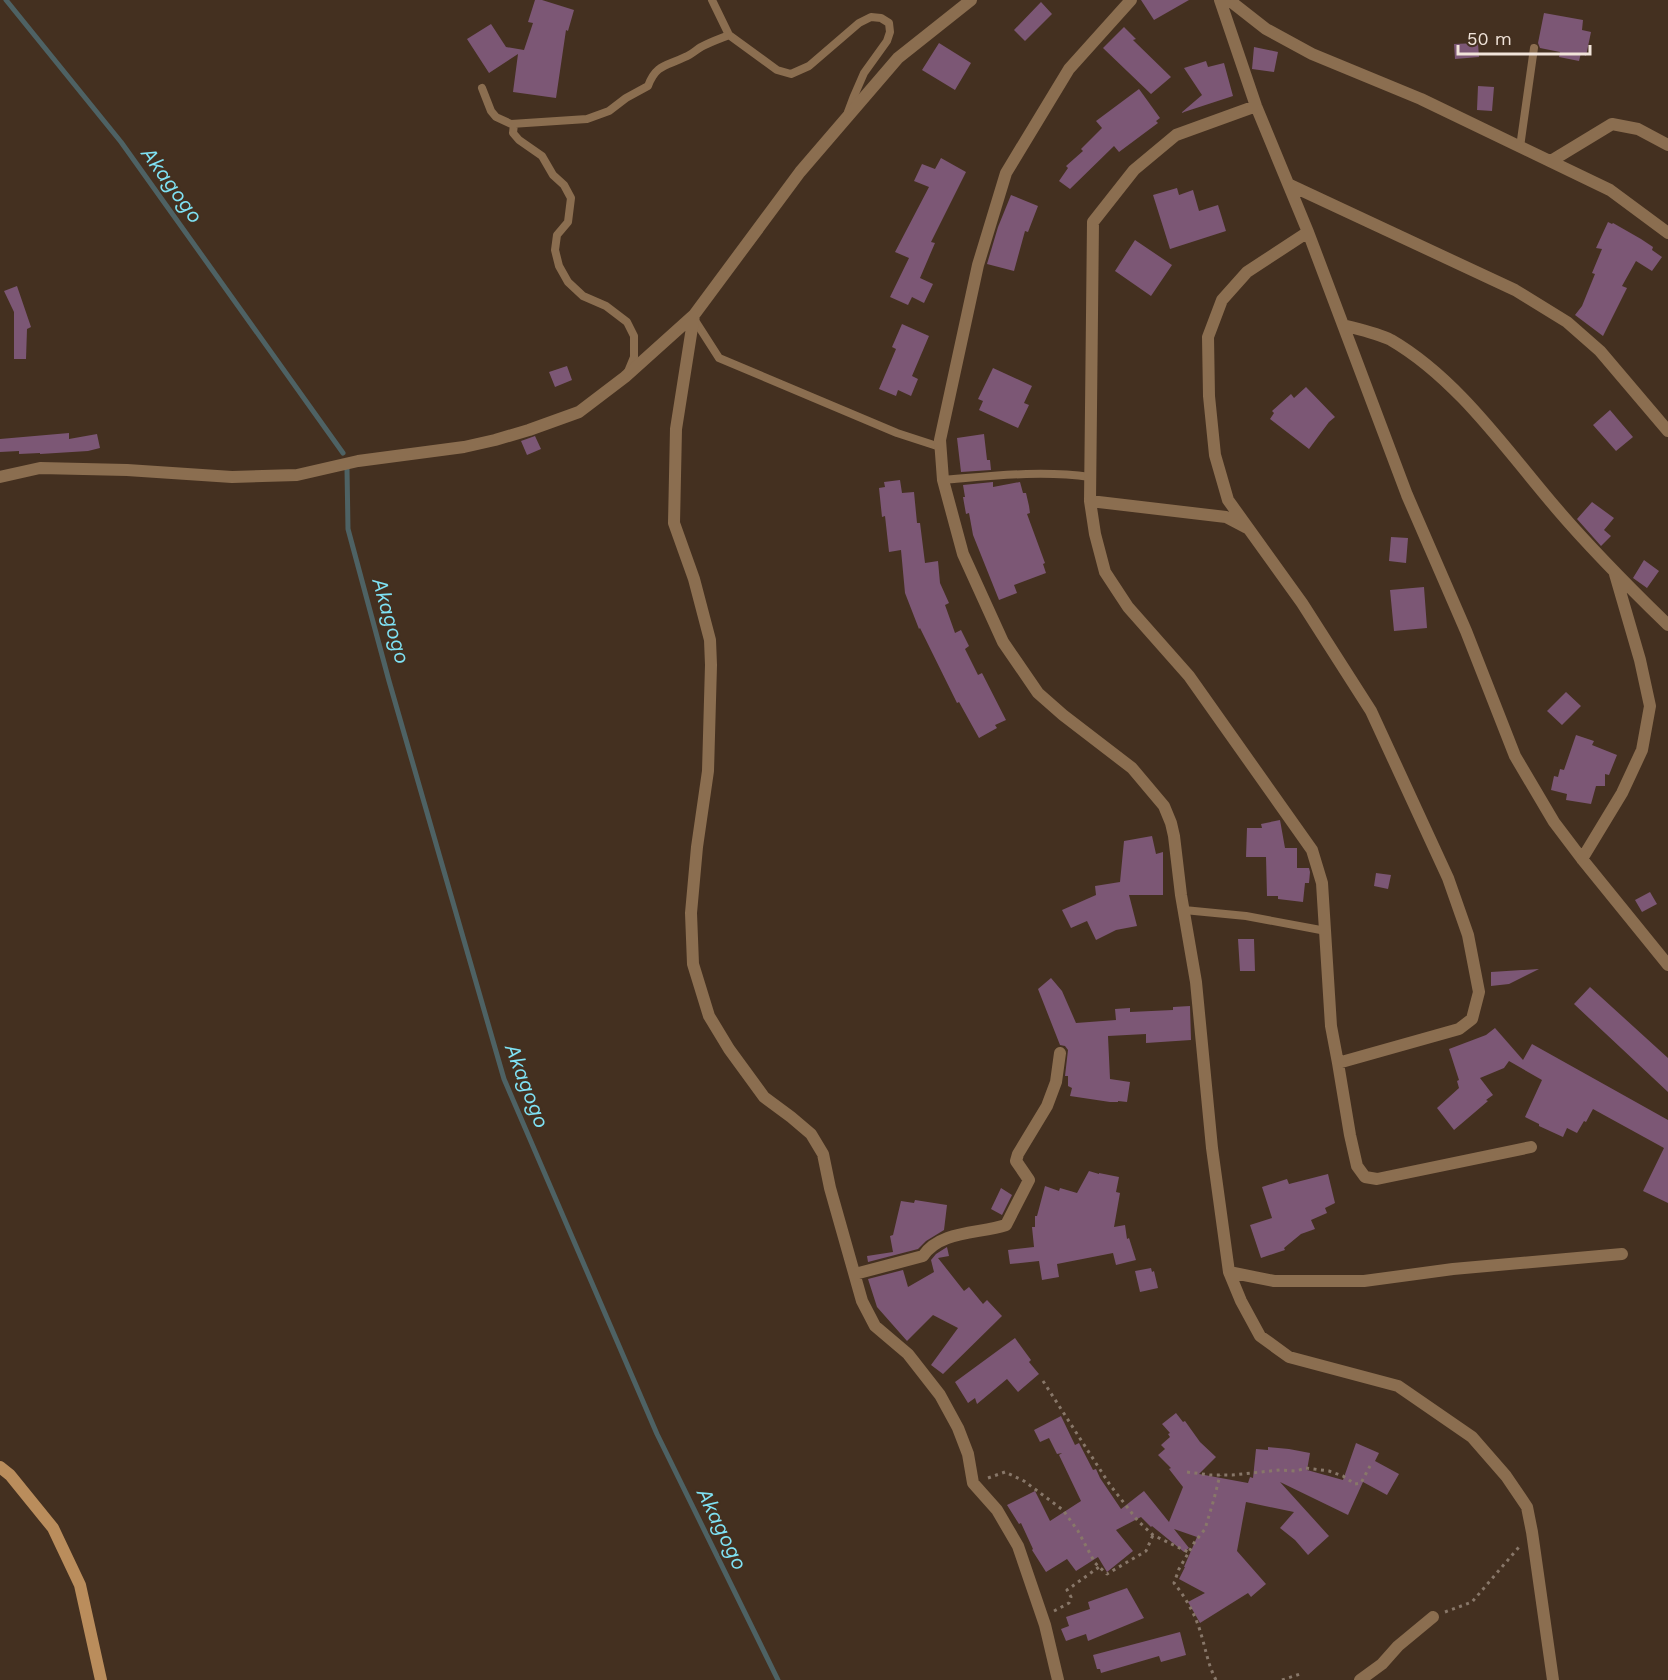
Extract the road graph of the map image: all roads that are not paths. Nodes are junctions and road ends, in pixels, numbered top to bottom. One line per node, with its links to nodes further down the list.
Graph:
1 (712, 0): 6 (lane)
2 (971, 0): 10 (street)
3 (1131, 0): 22 (street)
4 (1220, 0): 9 (street)
5 (1229, 0): 13 (street)
6 (729, 35): 10 (lane); 11 (lane)
7 (1533, 48): 13 (lane)
8 (482, 88): 11 (lane)
9 (1256, 106): 15 (street); 24 (street)
10 (847, 118): 18 (street)
11 (514, 124): 20 (lane)
12 (1668, 145): 14 (street)
13 (1520, 147): 14 (street)
14 (1551, 161): 17 (street)
15 (1290, 185): 16 (street); 21 (street)
16 (1308, 232): 19 (street); 26 (street)
17 (1668, 233)
18 (694, 317): 20 (street); 22 (lane); 41 (street)
19 (1343, 325): 30 (street); 32 (street)
20 (625, 377): 23 (street)
21 (1668, 431)
22 (940, 447): 25 (street)
23 (0, 477)
24 (1090, 477): 25 (lane); 27 (street)
25 (943, 480): 33 (street)
26 (1228, 500): 28 (street); 29 (street)
27 (1090, 501): 28 (street); 34 (street)
28 (1226, 517): 29 (street)
29 (1249, 529): 37 (street)
30 (1615, 573): 31 (street); 32 (street)
31 (1668, 625)
32 (1582, 859): 35 (street)
33 (1184, 910): 34 (lane); 40 (street)
34 (1326, 931): 37 (street)
35 (1668, 965)
36 (1060, 1053): 41 (street)
37 (1338, 1062): 38 (street)
38 (1532, 1147)
39 (1622, 1254): 40 (street)
40 (1229, 1272): 47 (street)
41 (855, 1274): 45 (street)
42 (0, 1467): 44 (main road)
43 (1433, 1617): 46 (street)
44 (101, 1680)
45 (1058, 1680)
46 (1360, 1680)
47 (1553, 1680)

